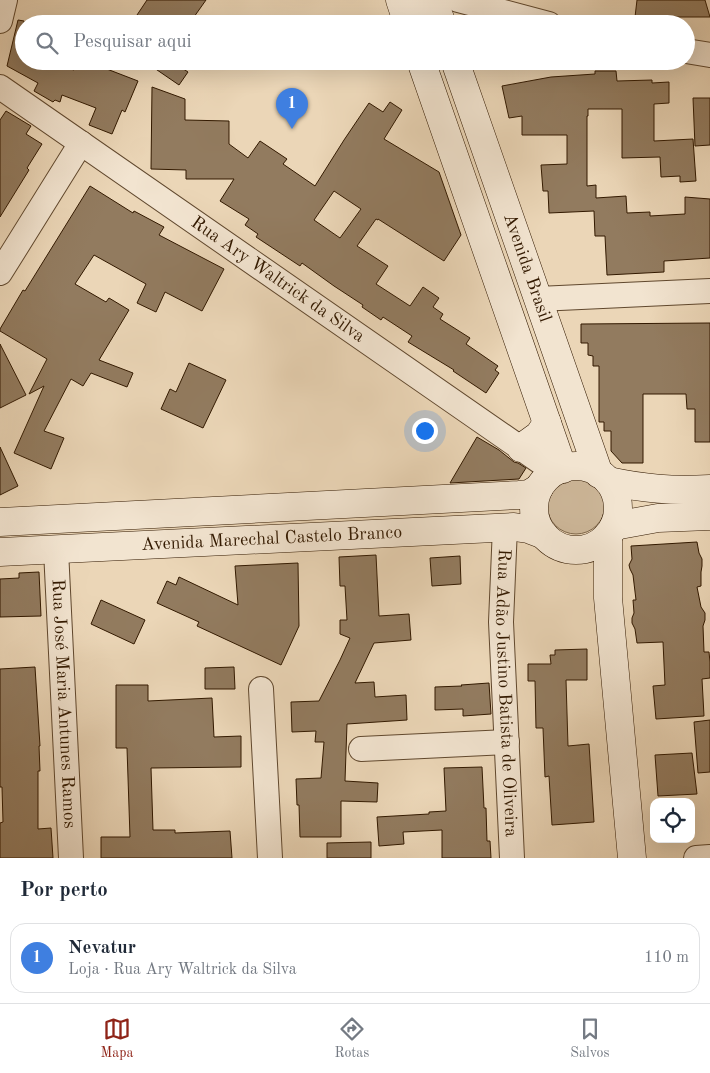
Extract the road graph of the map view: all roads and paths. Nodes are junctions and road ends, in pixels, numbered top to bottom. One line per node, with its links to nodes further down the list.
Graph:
1 (5, 0): 10 (street)
2 (400, 0): 6 (main road)
3 (427, 0): 7 (main road)
4 (433, 0): 8 (main road)
5 (458, 0): 9 (street)
6 (405, 15)
7 (420, 15)
8 (439, 15)
9 (515, 15)
10 (0, 21)
11 (695, 52): 12 (street)
12 (710, 55)
13 (424, 70): 20 (main road, Avenida Brasil)
14 (458, 70): 19 (main road, Avenida Brasil)
15 (0, 87): 16 (street, Rua Ary Waltrick da Silva)
16 (81, 143): 17 (street); 21 (street, Rua Ary Waltrick da Silva)
17 (0, 273)
18 (710, 291): 19 (street)
19 (538, 299): 23 (main road, Avenida Brasil)
20 (547, 423): 21 (main road); 22 (main road, Avenida Brasil)
21 (521, 448): 22 (street, Rua Ary Waltrick da Silva)
22 (552, 476): 23 (main road); 26 (main road, Avenida Marechal Castelo Branco); 29 (main road)
23 (604, 477): 24 (main road); 28 (main road)
24 (710, 489)
25 (710, 516): 28 (main road)
26 (0, 522)
27 (505, 527): 29 (main road, Avenida Marechal Castelo Branco); 30 (main road, Avenida Marechal Castelo Branco); 35 (street, Rua Adão Justino Batista de Oliveira)
28 (611, 530): 31 (main road); 33 (main road)
29 (544, 535): 31 (main road)
30 (56, 550): 32 (main road, Avenida Marechal Castelo Branco); 38 (street, Rua José Maria Antunes Ramos)
31 (575, 550): 33 (main road)
32 (0, 552)
33 (608, 598): 41 (main road)
34 (261, 689): 39 (street)
35 (507, 742): 36 (street); 40 (street, Rua Adão Justino Batista de Oliveira)
36 (361, 749)
37 (710, 857): 42 (street)
38 (71, 858)
39 (270, 858)
40 (512, 858)
41 (632, 858)
42 (696, 858)

